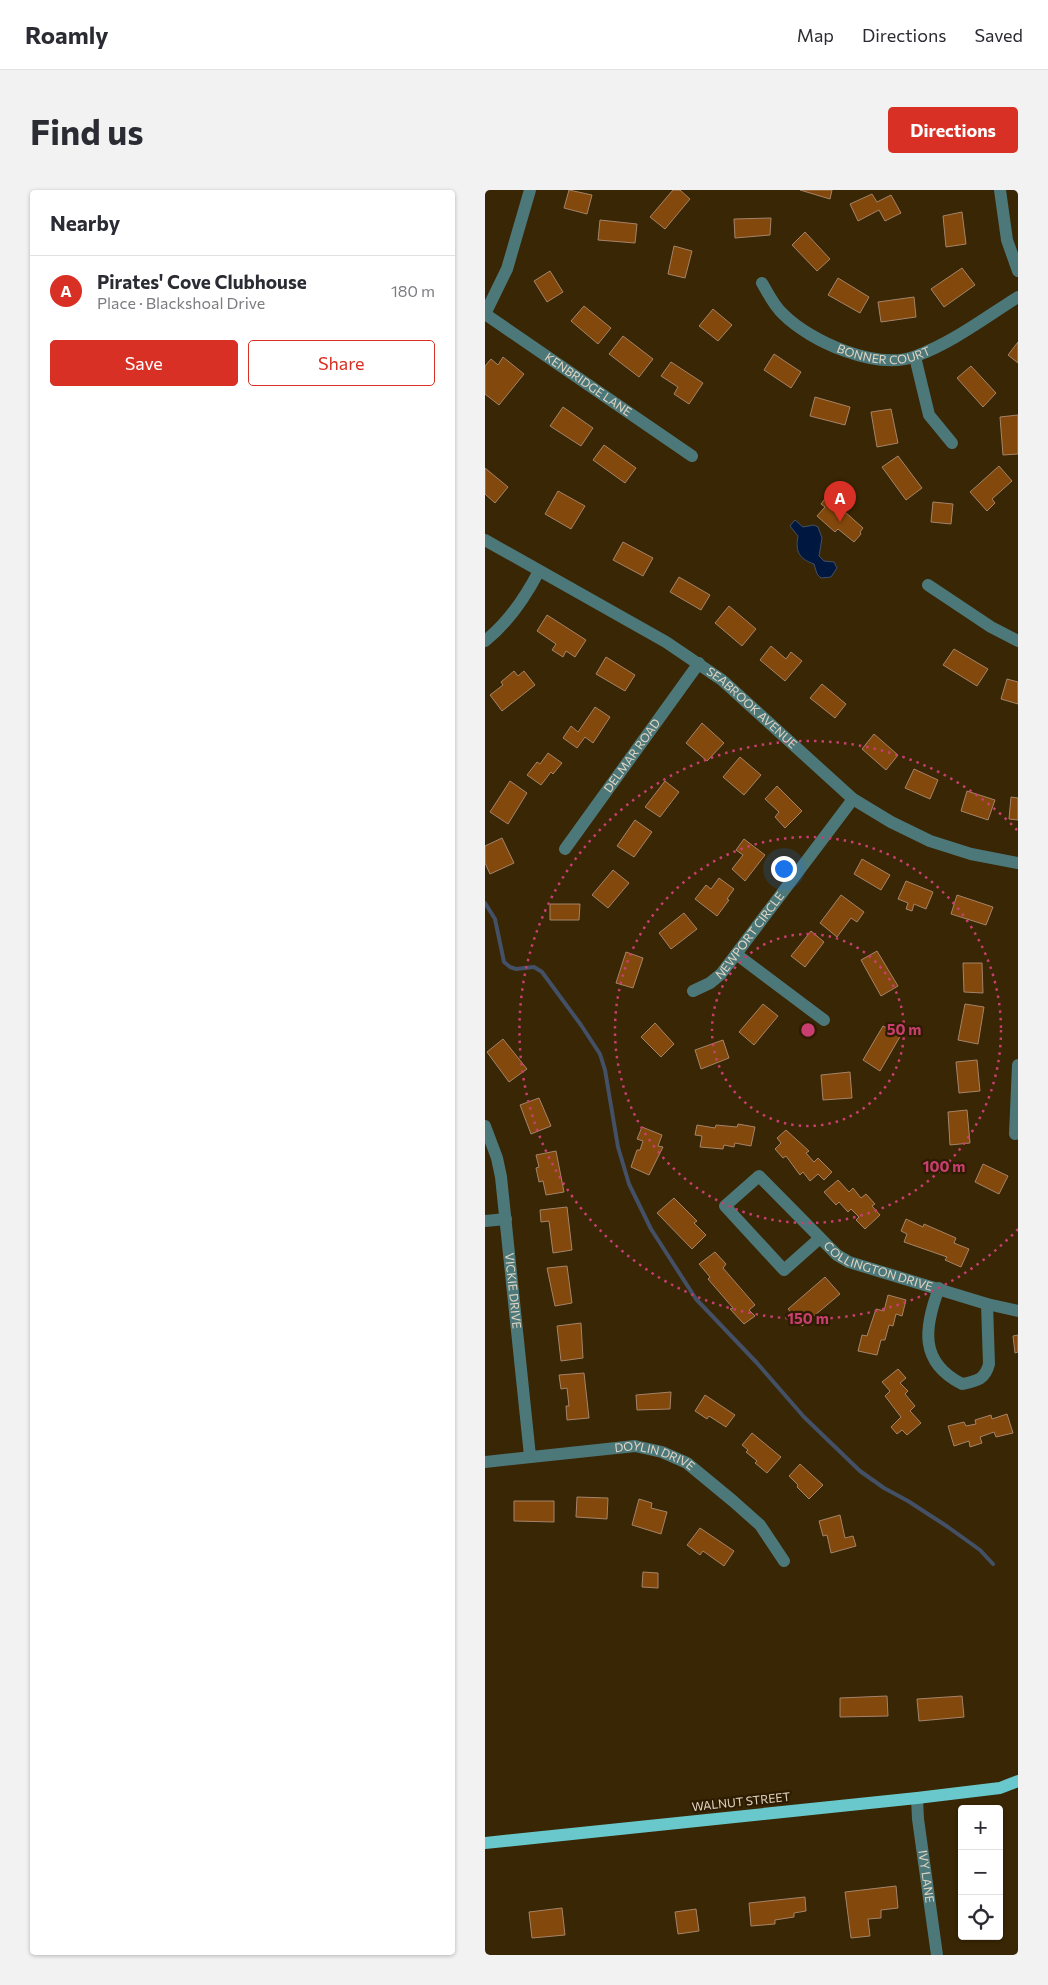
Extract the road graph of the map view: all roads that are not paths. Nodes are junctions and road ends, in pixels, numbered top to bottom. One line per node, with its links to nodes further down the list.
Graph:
1 (530, 190): 6 (street)
2 (1000, 190): 3 (street)
3 (1018, 271)
4 (762, 283): 7 (street, BONNER COURT)
5 (1018, 297): 7 (street, BONNER COURT)
6 (485, 314): 9 (street, KENBRIDGE LANE)
7 (915, 357): 8 (street)
8 (952, 443)
9 (692, 456)
10 (485, 540): 11 (street, SEABROOK AVENUE)
11 (539, 571): 13 (street); 15 (street, SEABROOK AVENUE)
12 (928, 586): 14 (street)
13 (485, 641)
14 (1018, 641)
15 (699, 662): 16 (street, SEABROOK AVENUE); 17 (street, DELMAR ROAD)
16 (853, 800): 18 (street, SEABROOK AVENUE); 19 (street, NEWPORT CIRCLE)
17 (565, 849)
18 (1018, 863)
19 (736, 954): 20 (street, NEWPORT CIRCLE); 21 (street)
20 (693, 991)
21 (825, 1020)
22 (1018, 1065): 24 (street)
23 (485, 1126): 25 (street, VICKIE DRIVE)
24 (1015, 1134)
25 (506, 1219): 26 (street); 31 (street, VICKIE DRIVE)
26 (485, 1221)
27 (820, 1238): 27 (street, COLLINGTON DRIVE); 28 (street, COLLINGTON DRIVE)
28 (939, 1288): 29 (street, COLLINGTON DRIVE); 29 (street, COLLINGTON DRIVE)
29 (987, 1304): 30 (street, COLLINGTON DRIVE)
30 (1018, 1311)
31 (530, 1456): 32 (street, DOYLIN DRIVE); 33 (street, DOYLIN DRIVE)
32 (485, 1462)
33 (784, 1561)
34 (1018, 1780): 35 (main road, WALNUT STREET)
35 (1000, 1788): 36 (main road, WALNUT STREET); 37 (main road, WALNUT STREET)
36 (1018, 1792)
37 (917, 1798): 38 (main road, WALNUT STREET); 39 (street, IVY LANE)
38 (485, 1843)
39 (937, 1955)

